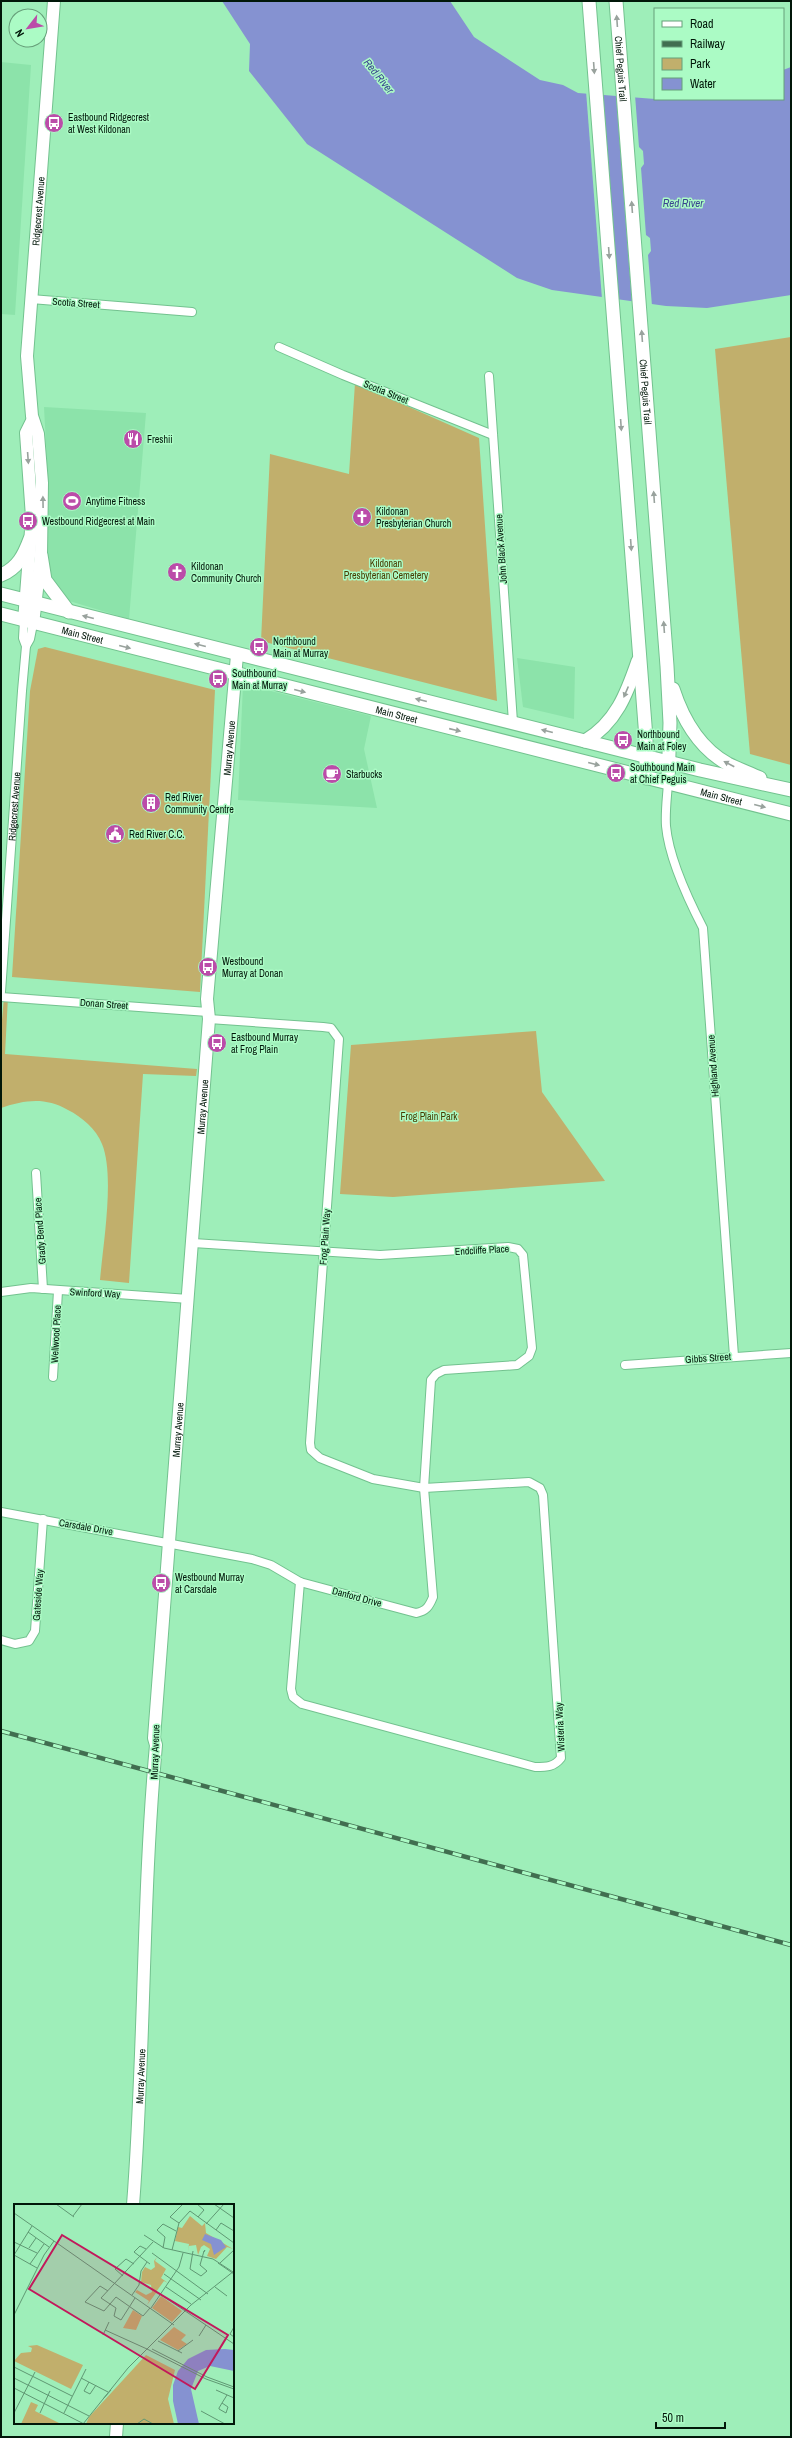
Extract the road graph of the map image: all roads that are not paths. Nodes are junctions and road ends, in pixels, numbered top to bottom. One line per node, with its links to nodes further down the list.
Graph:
1 (54, 1): 4 (street, Ridgecrest Avenue)
2 (589, 1): 19 (main road, one-way to 19)
3 (616, 1): 20 (main road, Chief Peguis Trail, one-way to 3)
4 (31, 299): 5 (street, Scotia Street); 8 (street, Ridgecrest Avenue)
5 (192, 312)
6 (280, 347): 9 (street, Scotia Street)
7 (489, 376): 9 (street, John Black Avenue)
8 (32, 420): 10 (street, Ridgecrest Avenue, one-way to 10); 11 (street, Ridgecrest Avenue, one-way to 8)
9 (493, 435): 22 (street, John Black Avenue)
10 (30, 539): 12 (main road); 14 (street, Ridgecrest Avenue)
11 (40, 555): 14 (street, Ridgecrest Avenue); 15 (main road)
12 (1, 575)
13 (1, 594): 14 (main road, Main Street)
14 (30, 602): 15 (main road, Main Street); 17 (street, Ridgecrest Avenue)
15 (69, 612): 18 (main road, Main Street, one-way to 15)
16 (1, 614): 17 (main road, Main Street)
17 (28, 622): 21 (main road, Main Street, one-way to 21); 31 (street, Ridgecrest Avenue)
18 (238, 655): 21 (street, Murray Avenue); 22 (main road, Main Street, one-way to 18)
19 (639, 656): 23 (main road, one-way to 23); 24 (main road)
20 (667, 666): 25 (main road, Chief Peguis Trail); 28 (main road, one-way to 20)
21 (235, 675): 26 (main road, Main Street, one-way to 26); 33 (street, Murray Avenue)
22 (513, 722): 23 (main road, Main Street, one-way to 22)
23 (585, 741): 24 (main road, Main Street)
24 (646, 756): 25 (main road, Main Street); 26 (main road)
25 (669, 762): 27 (main road, Chief Peguis Trail); 28 (main road, Main Street)
26 (646, 778): 27 (main road, Main Street)
27 (668, 783): 30 (main road, Main Street, one-way to 30); 42 (street, Highland Avenue)
28 (777, 786): 29 (main road, Main Street)
29 (791, 790)
30 (791, 814)
31 (1, 992)
32 (1, 997): 33 (street, Donan Street)
33 (208, 1016): 35 (street, Murray Avenue); 36 (street, Frog Plain Way)
34 (36, 1173): 37 (street, Grady Bend Place)
35 (193, 1243): 36 (street, Endcliffe Place); 40 (street, Murray Avenue)
36 (324, 1252): 45 (street, Frog Plain Way); 45 (street, Endcliffe Place)
37 (43, 1289): 38 (street, Swinford Way); 39 (street, Swinford Way)
38 (58, 1291): 40 (street, Swinford Way); 44 (street, Wellwood Place)
39 (1, 1292)
40 (189, 1299): 48 (street, Murray Avenue)
41 (791, 1353): 42 (street, Gibbs Street)
42 (734, 1356): 43 (street, Gibbs Street)
43 (625, 1365)
44 (53, 1377)
45 (424, 1488): 49 (street, Danford Drive); 49 (street, Wisteria Way)
46 (1, 1512): 47 (street, Carsdale Drive)
47 (43, 1520): 48 (street, Carsdale Drive); 50 (street, Gateside Way)
48 (170, 1542): 49 (street, Danford Drive); 51 (street, Murray Avenue)
49 (300, 1582)
50 (1, 1640)
51 (133, 2204)
52 (117, 2424): 53 (street)
53 (116, 2437)

